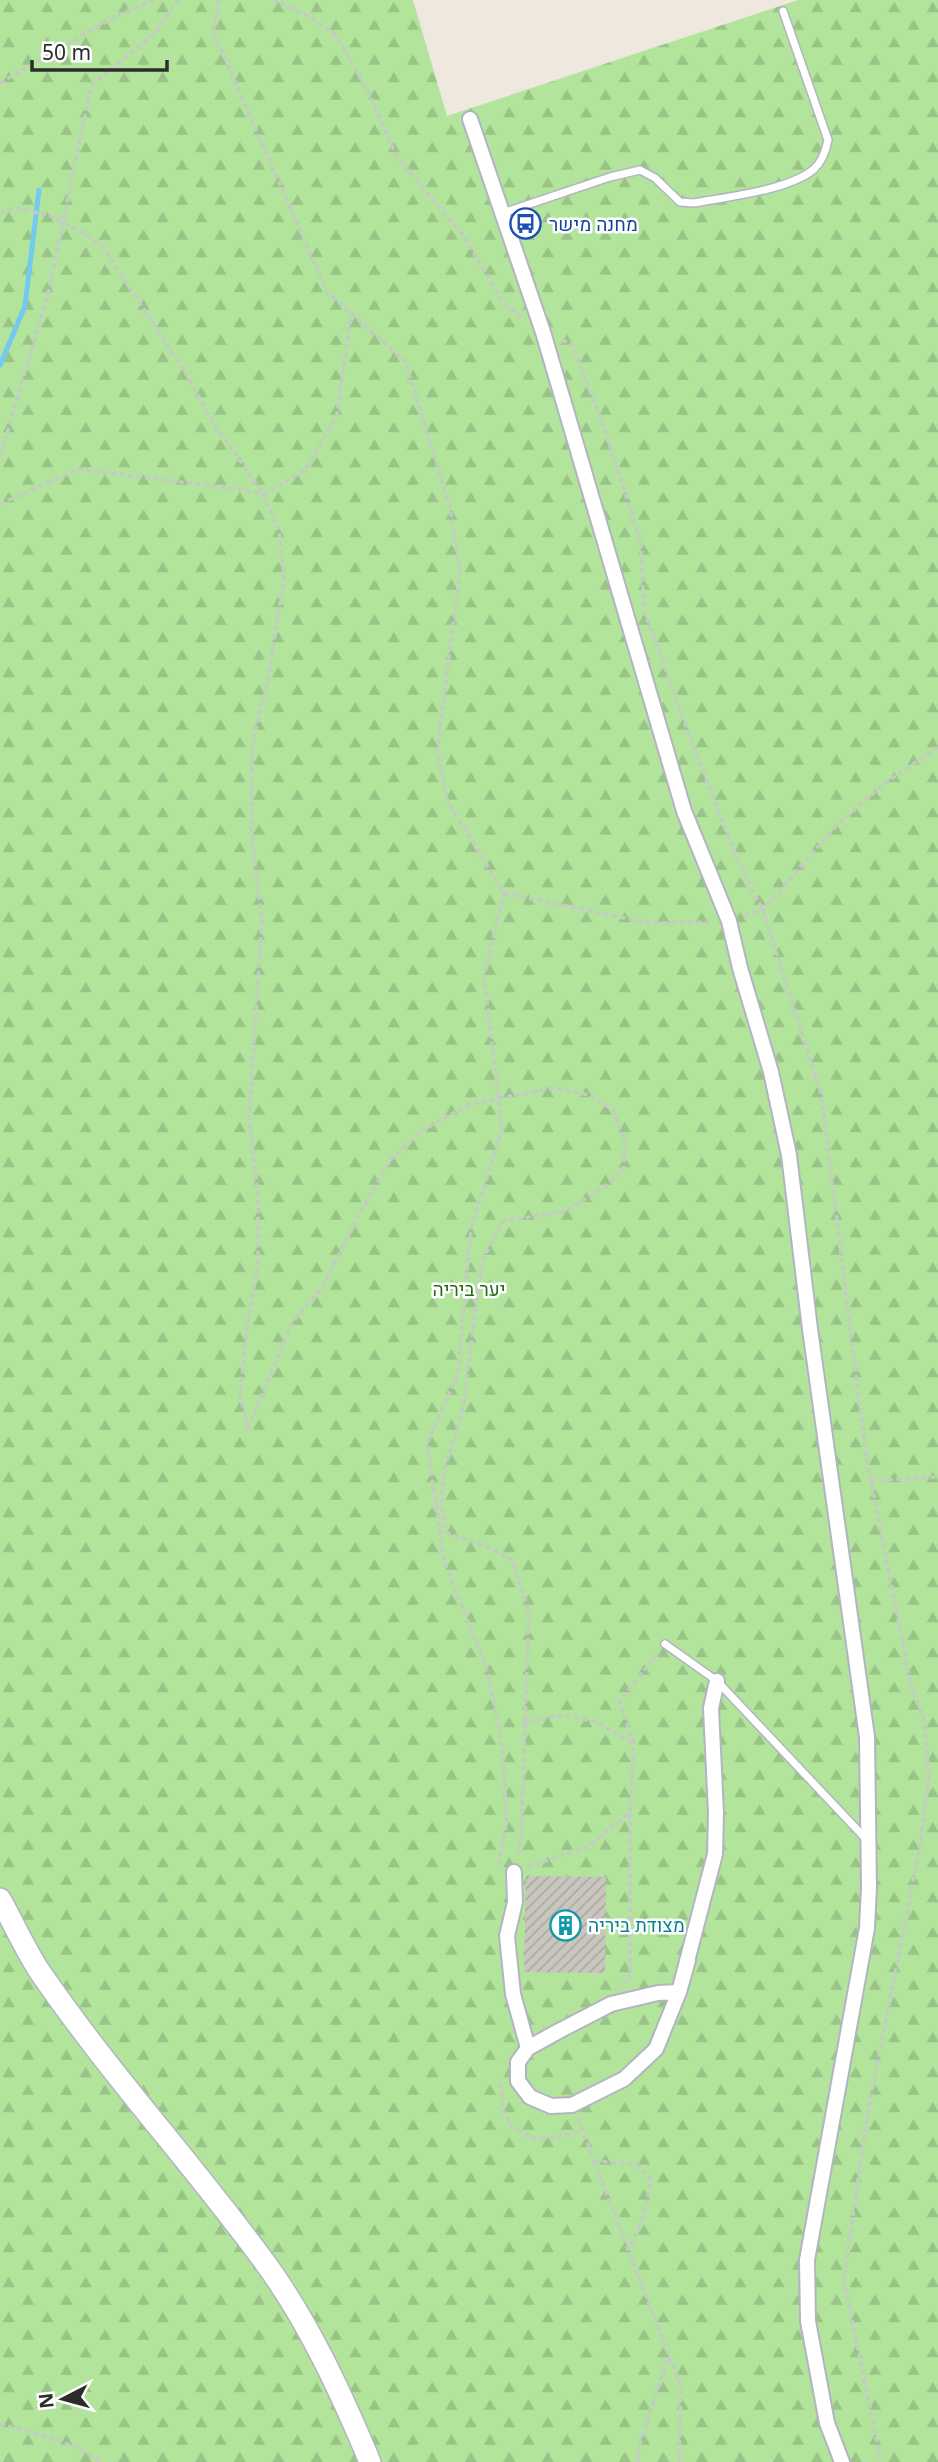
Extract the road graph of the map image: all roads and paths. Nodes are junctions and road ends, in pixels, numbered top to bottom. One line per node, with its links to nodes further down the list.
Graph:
1 (153, 0): 6 (path)
2 (178, 0): 10 (path)
3 (219, 0): 11 (path)
4 (272, 0): 12 (path)
5 (783, 11): 9 (lane)
6 (0, 83)
7 (470, 120): 9 (street)
8 (0, 213): 10 (path)
9 (503, 213): 12 (street)
10 (62, 222): 13 (path); 14 (path)
11 (351, 313): 14 (path); 17 (path)
12 (543, 332): 18 (path); 19 (street)
13 (0, 457)
14 (261, 492): 15 (path); 20 (path)
15 (0, 504)
16 (938, 747): 18 (path)
17 (503, 893): 19 (path); 20 (path)
18 (764, 910): 19 (path)
19 (729, 921): 28 (street)
20 (499, 1098): 25 (path); 29 (path)
21 (938, 1477): 22 (path)
22 (871, 1481)
23 (665, 1644): 24 (lane); 26 (path)
24 (717, 1681): 28 (lane); 33 (street)
25 (524, 1722): 26 (path); 29 (path)
26 (634, 1744): 27 (path)
27 (630, 1812): 29 (path); 32 (path)
28 (869, 1842): 44 (street)
29 (514, 1871): 34 (street)
30 (0, 1899): 41 (main road)
31 (688, 1960): 33 (street)
32 (619, 1986)
33 (679, 1992): 34 (street); 34 (street)
34 (528, 2049)
35 (582, 2131): 36 (path)
36 (594, 2161): 37 (path); 37 (path)
37 (628, 2249): 38 (path)
38 (669, 2357): 42 (path); 43 (path)
39 (0, 2424): 40 (path)
40 (101, 2462)
41 (370, 2462)
42 (638, 2462)
43 (679, 2462)
44 (842, 2462)

